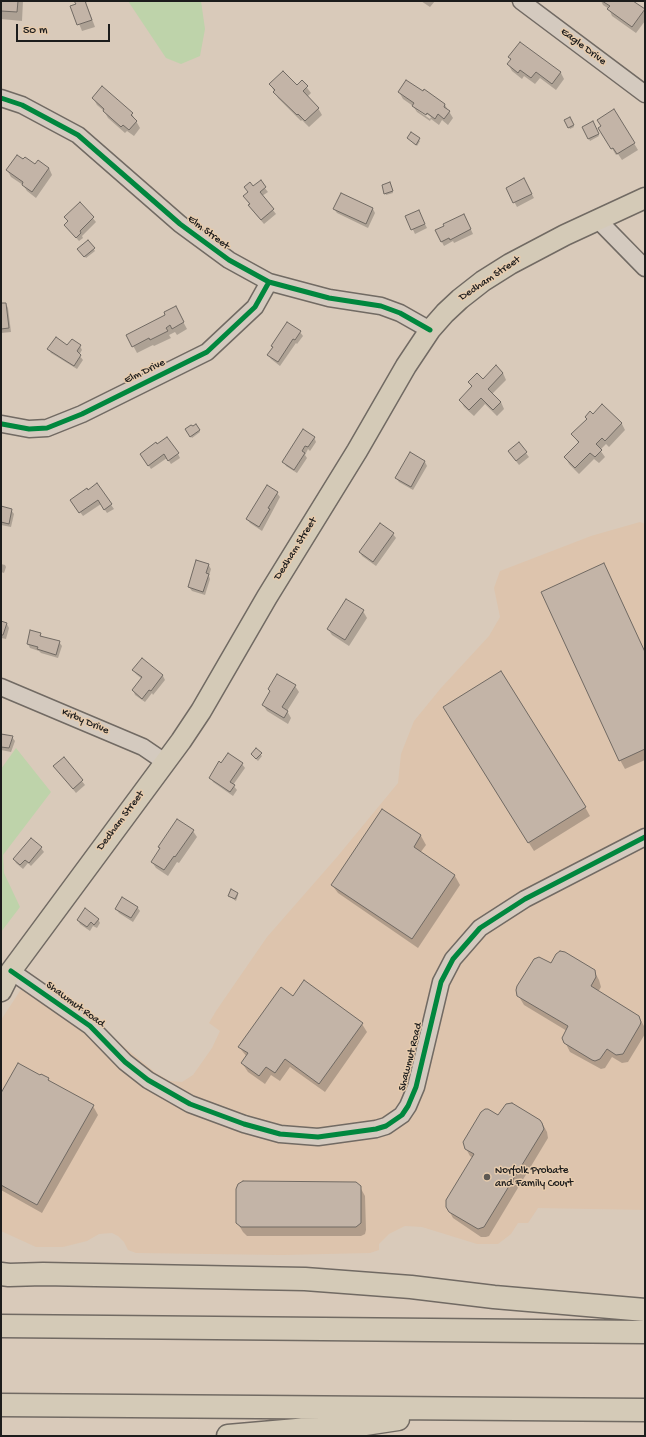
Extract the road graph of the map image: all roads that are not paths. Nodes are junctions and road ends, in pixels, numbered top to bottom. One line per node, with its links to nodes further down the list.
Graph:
1 (521, 1): 2 (street, Eagle Drive)
2 (645, 94)
3 (1, 98): 7 (street, Elm Street)
4 (645, 198): 5 (main road, Dedham Street)
5 (598, 220): 6 (street); 8 (main road, Dedham Street)
6 (645, 268)
7 (269, 282): 8 (street, Elm Street); 9 (street, Elm Drive)
8 (430, 330): 11 (main road, Dedham Street)
9 (2, 424)
10 (1, 687): 11 (street, Kirby Drive)
11 (165, 762): 13 (main road, Dedham Street)
12 (645, 837): 13 (street, Shawmut Road)
13 (6, 976): 14 (main road, Dedham Street)
14 (1, 992)
15 (1, 1263): 17 (highway)
16 (1, 1274): 17 (highway)
17 (44, 1274): 18 (highway)
18 (645, 1310)
19 (1, 1326): 20 (highway)
20 (645, 1332)
21 (1, 1405): 22 (highway)
22 (460, 1409): 23 (highway); 24 (highway)
23 (645, 1410)
24 (228, 1436)

